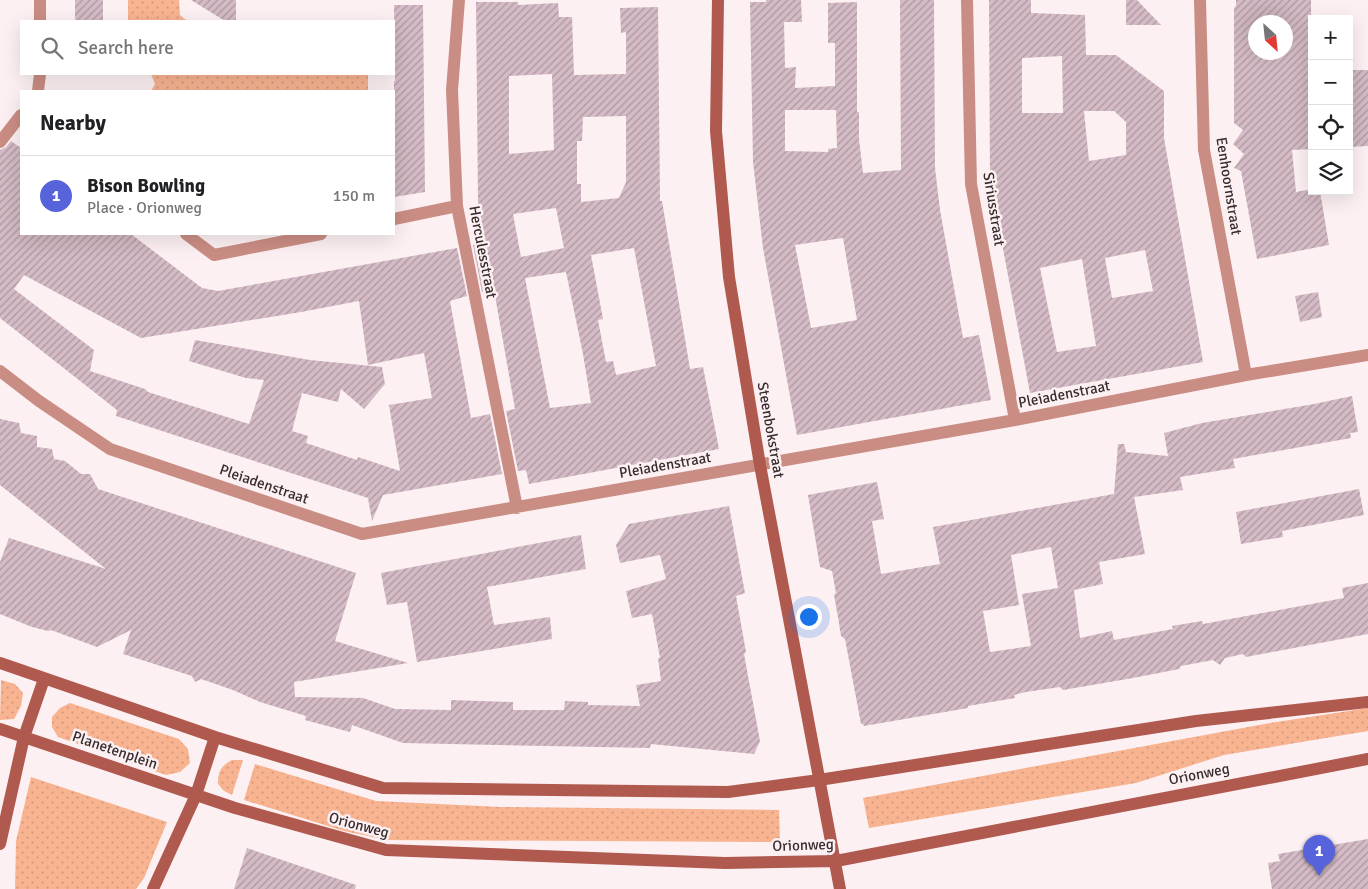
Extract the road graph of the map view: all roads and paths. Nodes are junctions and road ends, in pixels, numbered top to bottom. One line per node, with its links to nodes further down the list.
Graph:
1 (40, 0): 6 (street)
2 (459, 0): 11 (street, Herculesstraat)
3 (718, 0): 19 (street, Steenbokstraat)
4 (967, 0): 18 (street, Siriusstraat)
5 (1200, 0): 17 (street, Eenhoornstraat)
6 (40, 20)
7 (40, 75): 8 (street)
8 (38, 90)
9 (20, 116): 10 (street)
10 (0, 142)
11 (457, 206): 12 (street); 20 (street, Herculesstraat)
12 (395, 219)
13 (187, 235): 14 (street)
14 (316, 235)
15 (1368, 355): 17 (street, Pleiadenstraat)
16 (0, 371): 20 (street, Pleiadenstraat)
17 (1246, 375): 18 (street, Pleiadenstraat)
18 (1015, 420): 19 (street, Pleiadenstraat)
19 (760, 465): 20 (street, Pleiadenstraat); 28 (street, Steenbokstraat)
20 (517, 508)
21 (0, 663): 22 (street)
22 (44, 679): 25 (street); 26 (street)
23 (1368, 702): 28 (street)
24 (0, 729): 26 (street, Planetenplein)
25 (215, 736): 28 (street); 29 (street)
26 (24, 737): 29 (street, Planetenplein); 31 (street)
27 (1368, 759): 32 (street, Orionweg)
28 (819, 780): 32 (street, Steenbokstraat)
29 (196, 795): 30 (street, Planetenplein); 33 (street)
30 (235, 808): 32 (street, Orionweg)
31 (0, 844)
32 (836, 861): 34 (street, Steenbokstraat)
33 (153, 889)
34 (840, 889)

